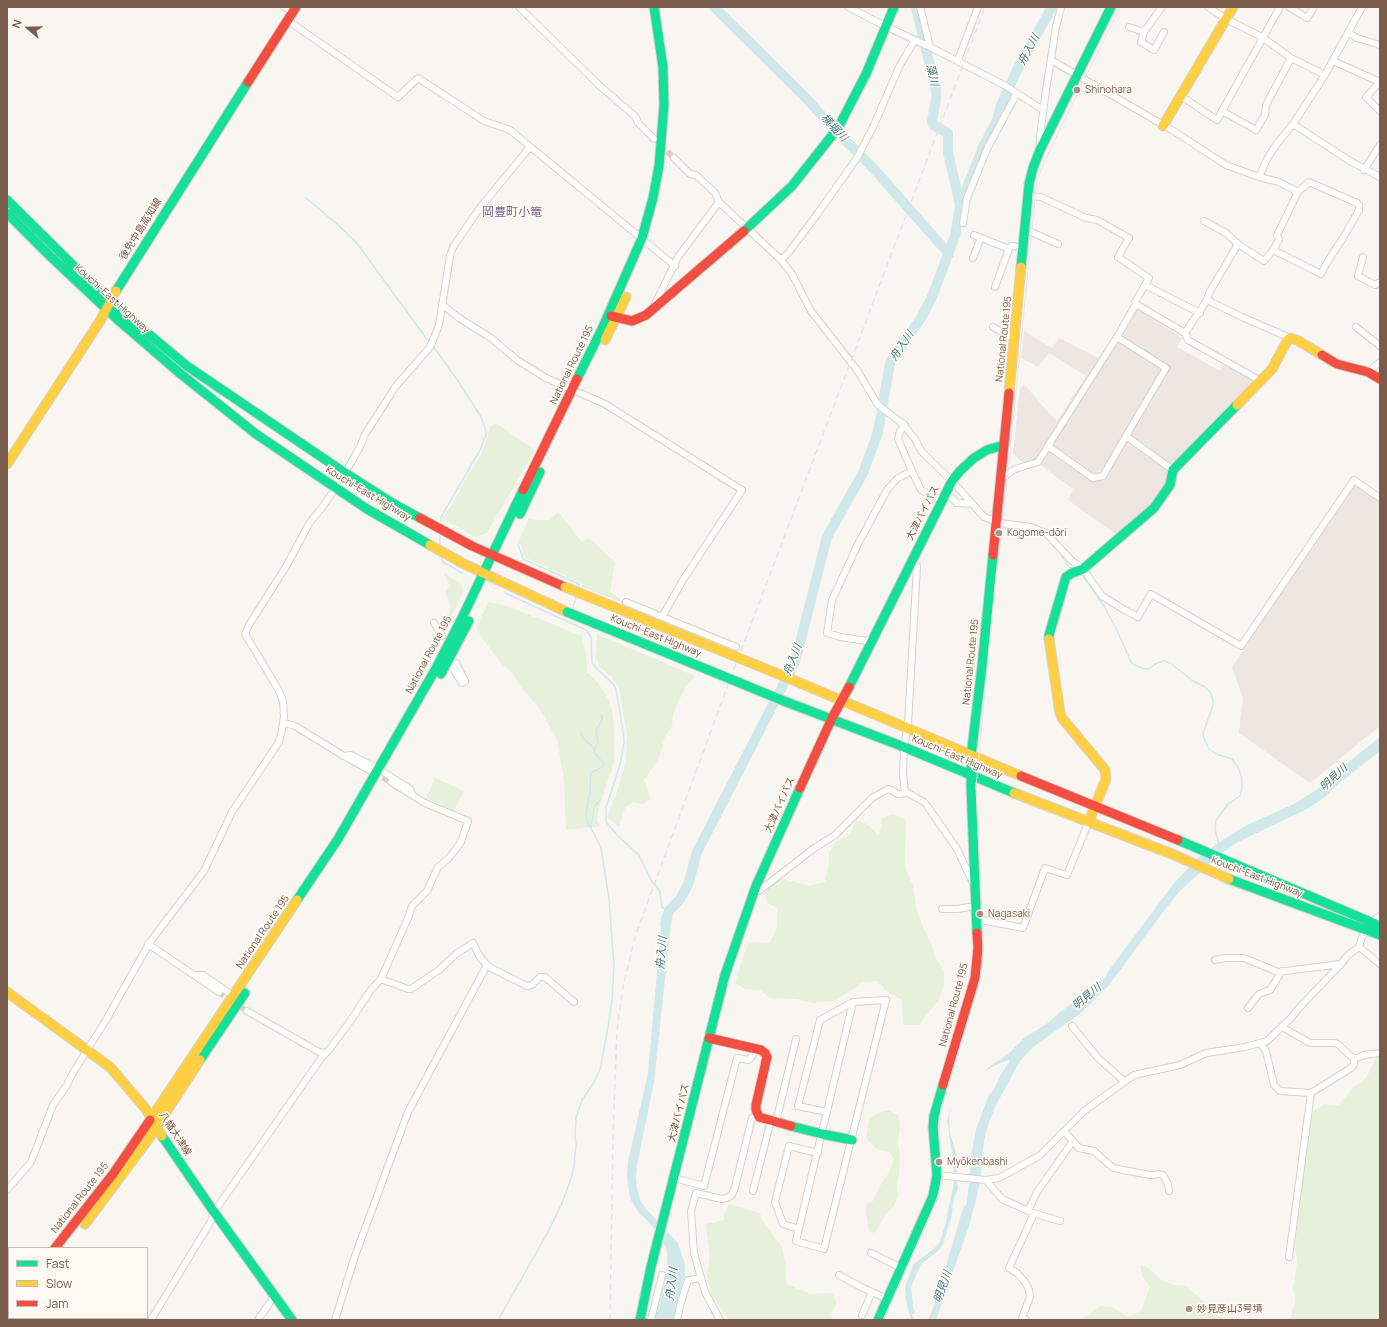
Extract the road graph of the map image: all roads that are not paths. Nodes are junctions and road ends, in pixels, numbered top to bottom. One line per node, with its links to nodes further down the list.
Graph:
1 (284, 7): 18 (street)
2 (519, 7): 44 (street)
3 (654, 7): 63 (main road, National Route 195)
4 (661, 7): 63 (main road, National Route 195)
5 (848, 7): 22 (street)
6 (894, 7): 22 (main road)
7 (920, 7): 29 (street)
8 (978, 7): 31 (street)
9 (1061, 7): 32 (street)
10 (1111, 7): 34 (main road, National Route 195)
11 (1162, 7): 23 (street)
12 (1208, 7): 19 (street)
13 (1233, 7): 19 (main road)
14 (1280, 7): 26 (street)
15 (1289, 7): 16 (street)
16 (1314, 7)
17 (1362, 7): 25 (street)
18 (294, 9): 20 (main road, 後免中島高知線)
19 (1226, 19): 26 (street); 38 (main road)
20 (287, 20): 46 (street); 78 (main road, 後免中島高知線)
21 (1129, 26): 23 (street)
22 (887, 27): 27 (street); 59 (main road)
23 (1144, 32): 24 (street)
24 (1164, 32)
25 (1349, 33): 28 (street); 33 (street)
26 (1262, 37): 30 (street); 40 (street)
27 (918, 41): 29 (street); 71 (street)
28 (1380, 45)
29 (929, 46): 31 (street)
30 (1291, 58): 35 (street); 40 (street)
31 (958, 60): 37 (street)
32 (1051, 60): 34 (street); 39 (street)
33 (1333, 61): 35 (street); 36 (street)
34 (1078, 74): 43 (street); 47 (main road, National Route 195)
35 (1325, 75): 42 (street)
36 (1380, 82): 41 (street)
37 (1017, 93): 39 (street); 58 (street)
38 (1181, 96): 40 (street); 43 (main road)
39 (1042, 110): 47 (street)
40 (1222, 111)
41 (1380, 111)
42 (1293, 124): 49 (street); 50 (street)
43 (1164, 126): 50 (street)
44 (654, 139)
45 (1380, 145): 49 (street)
46 (530, 146): 63 (street); 79 (street)
47 (1040, 150): 53 (main road, National Route 195)
48 (674, 158): 55 (street)
49 (1364, 170): 51 (street)
50 (1259, 177): 52 (street)
51 (1380, 178)
52 (1298, 192): 68 (street); 68 (street)
53 (1028, 196): 60 (main road, National Route 195); 74 (street)
54 (7, 200): 78 (main road, Kouchi-East Highway)
55 (719, 202): 59 (street); 72 (street)
56 (7, 213): 78 (main road, Kouchi-East Highway)
57 (1204, 222): 65 (street)
58 (963, 223)
59 (747, 228): 71 (street); 80 (main road)
60 (1025, 231): 64 (street); 67 (main road, National Route 195)
61 (974, 235): 62 (street)
62 (981, 238): 66 (street); 70 (street)
63 (644, 240): 72 (street); 82 (main road, National Route 195)
64 (1058, 244)
65 (1238, 244): 68 (street); 76 (street)
66 (1009, 249): 67 (street); 75 (street)
67 (1024, 249): 88 (main road, National Route 195)
68 (1273, 250)
69 (1363, 257): 73 (street)
70 (973, 258)
71 (781, 260): 95 (street)
72 (675, 266): 80 (street)
73 (1380, 282)
74 (1146, 285): 77 (street); 81 (street)
75 (995, 287)
76 (1207, 300): 81 (street); 87 (street)
77 (1136, 304): 85 (street); 86 (street)
78 (108, 305): 99 (main road, 後免中島高知線); 110 (main road, Kouchi-East Highway); 113 (main road, Kouchi-East Highway)
79 (443, 305): 94 (street); 100 (street)
80 (652, 311): 82 (main road)
81 (1200, 313): 85 (street)
82 (612, 317): 94 (main road, National Route 195)
83 (993, 327): 88 (street)
84 (1356, 327): 89 (street)
85 (1185, 333): 93 (street)
86 (1117, 337): 96 (street); 98 (street)
87 (1290, 338): 91 (main road); 93 (main road)
88 (1015, 339): 97 (main road, National Route 195)
89 (1380, 346)
90 (1380, 362): 91 (street)
91 (1368, 372): 92 (main road)
92 (1380, 379)
93 (1261, 381): 101 (main road)
94 (573, 396): 110 (main road, National Route 195); 115 (street)
95 (904, 425): 102 (street); 104 (street)
96 (1126, 436): 98 (street); 101 (street)
97 (1004, 445): 103 (main road, National Route 195); 104 (main road, 大津バイパス)
98 (1048, 446): 103 (street)
99 (7, 464)
100 (349, 466)
101 (1173, 470): 112 (main road)
102 (912, 471): 106 (street); 118 (street)
103 (1001, 479): 109 (main road, National Route 195)
104 (952, 481): 106 (main road, 大津バイパス); 108 (street)
105 (332, 493): 124 (street)
106 (944, 496): 108 (street); 111 (main road, 大津バイパス)
107 (1380, 498): 112 (street)
108 (972, 504): 109 (street)
109 (996, 522): 112 (street); 128 (main road, National Route 195)
110 (496, 556): 113 (main road, National Route 195); 122 (main road, Kouchi-East Highway, bridge)
111 (912, 561): 118 (main road, 大津バイパス); 125 (street)
112 (1083, 569): 135 (main road)
113 (487, 575): 121 (main road, National Route 195); 123 (main road, Kouchi-East Highway, bridge); 130 (main road, National Route 195)
114 (626, 602): 115 (street)
115 (662, 617): 119 (street)
116 (434, 623): 117 (street)
117 (442, 636)
118 (873, 639): 122 (main road, 大津バイパス)
119 (736, 647)
120 (456, 663): 121 (street)
121 (446, 664): 130 (main road, National Route 195)
122 (840, 701): 123 (main road, 大津バイパス); 125 (main road, Kouchi-East Highway)
123 (832, 718): 126 (main road, Kouchi-East Highway); 138 (main road, 大津バイパス)
124 (283, 724): 127 (street); 145 (street)
125 (908, 729): 126 (street); 128 (main road, Kouchi-East Highway)
126 (904, 747): 131 (main road, Kouchi-East Highway); 133 (street)
127 (344, 756): 129 (street); 130 (street)
128 (971, 756): 131 (main road, National Route 195); 135 (main road, Kouchi-East Highway)
129 (370, 770)
130 (382, 771): 134 (street); 156 (main road, National Route 195)
131 (971, 774): 136 (main road, Kouchi-East Highway); 137 (main road, National Route 195)
132 (391, 782): 134 (street)
133 (905, 793): 137 (street); 138 (street)
134 (413, 795): 153 (street)
135 (1095, 806): 136 (main road); 143 (main road, Kouchi-East Highway)
136 (1089, 821): 142 (street); 143 (main road, Kouchi-East Highway)
137 (975, 886): 139 (main road, National Route 195)
138 (755, 890): 163 (main road, 大津バイパス)
139 (976, 906): 140 (street); 142 (main road, National Route 195)
140 (942, 909)
141 (1380, 916): 143 (street)
142 (977, 919): 183 (main road, National Route 195)
143 (1373, 926): 144 (main road, Kouchi-East Highway); 146 (street)
144 (1380, 935)
145 (148, 944): 152 (street); 167 (street)
146 (1359, 947): 148 (street); 149 (street)
147 (1215, 960): 151 (street)
148 (1341, 964): 151 (street); 162 (street)
149 (1380, 964)
150 (487, 965): 153 (street); 157 (street); 209 (street)
151 (1282, 972): 159 (street)
152 (194, 975): 155 (street); 156 (street)
153 (381, 979): 168 (street)
154 (7, 992): 167 (main road, 八幡大津線)
155 (219, 992)
156 (236, 998): 175 (main road, National Route 195); 177 (main road, National Route 195)
157 (574, 1002)
158 (853, 1002): 173 (street); 173 (street); 180 (street)
159 (1248, 1008)
160 (247, 1012): 168 (street)
161 (1072, 1026): 171 (street)
162 (1282, 1027): 165 (street); 170 (street)
163 (709, 1038): 166 (main road); 184 (main road, 大津バイパス)
164 (796, 1039): 176 (street)
165 (1260, 1043): 171 (street); 172 (street)
166 (757, 1049): 174 (main road); 184 (street)
167 (87, 1050): 175 (main road, 八幡大津線); 186 (street)
168 (325, 1053): 189 (street)
169 (1380, 1053): 170 (street)
170 (1354, 1059): 172 (street)
171 (1124, 1081): 178 (street)
172 (1311, 1093): 196 (street)
173 (827, 1112): 179 (street)
174 (759, 1117): 176 (main road); 200 (street)
175 (152, 1118): 177 (main road, 八幡大津線); 193 (main road, National Route 195)
176 (774, 1121): 179 (main road); 187 (street)
177 (157, 1126): 189 (main road, 八幡大津線); 194 (main road, National Route 195)
178 (1064, 1131): 181 (street); 185 (street)
179 (822, 1134): 180 (main road); 182 (street)
180 (852, 1140): 192 (street)
181 (1074, 1141): 188 (street); 190 (street)
182 (818, 1153): 192 (street); 192 (street)
183 (937, 1175): 185 (street); 197 (main road, National Route 195)
184 (674, 1178): 210 (main road, 大津バイパス)
185 (984, 1180): 190 (street)
186 (7, 1190)
187 (754, 1191)
188 (1169, 1191)
189 (214, 1212): 202 (main road, 八幡大津線); 206 (street)
190 (1030, 1212): 191 (street); 205 (street)
191 (1060, 1221)
192 (799, 1229)
193 (55, 1247)
194 (66, 1247)
195 (871, 1253): 197 (street)
196 (1289, 1257)
197 (901, 1268): 203 (main road, National Route 195)
198 (662, 1275): 211 (street)
199 (839, 1275): 201 (street)
200 (701, 1278): 212 (street); 213 (street)
201 (872, 1292): 203 (street); 204 (street)
202 (275, 1295): 207 (street); 208 (main road, 八幡大津線)
203 (887, 1299): 214 (main road, National Route 195)
204 (862, 1315)
205 (1022, 1319)
206 (151, 1320)
207 (258, 1320)
208 (292, 1320)
209 (334, 1320)
210 (640, 1320)
211 (651, 1320)
212 (677, 1320)
213 (720, 1320)
214 (878, 1320)

